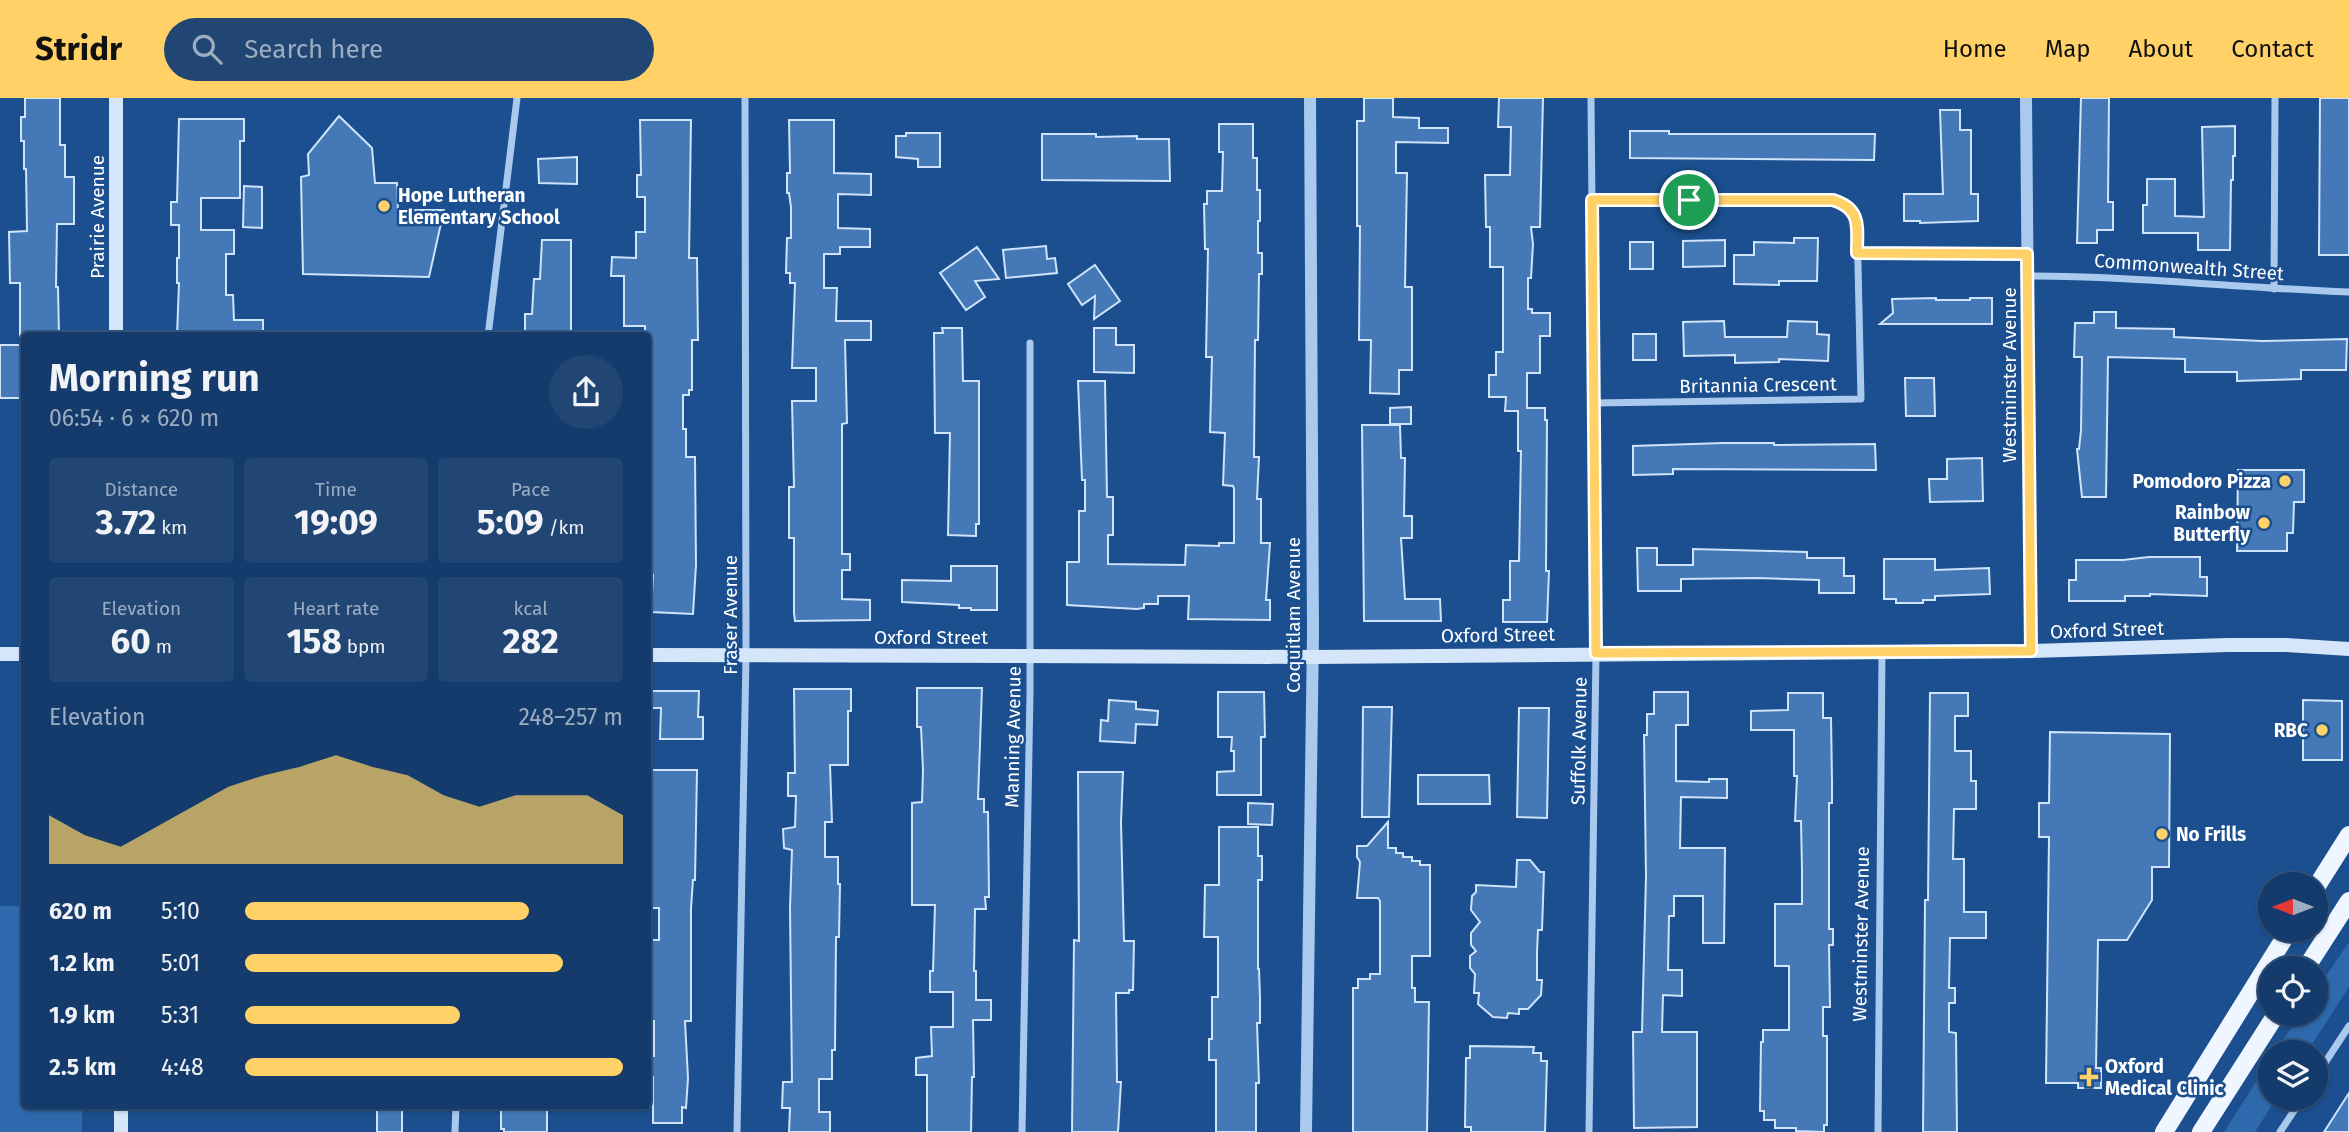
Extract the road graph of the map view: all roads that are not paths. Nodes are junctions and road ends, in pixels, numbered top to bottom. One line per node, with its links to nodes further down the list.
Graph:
1 (116, 98): 14 (main road, Prairie Avenue)
2 (517, 98): 15 (street)
3 (745, 98): 25 (street, Fraser Avenue)
4 (1310, 98): 27 (street, Coquitlam Avenue)
5 (1591, 98): 8 (street, Suffolk Avenue)
6 (2026, 98): 10 (street, Westminster Avenue)
7 (2276, 98): 12 (street)
8 (1592, 200): 9 (street); 17 (street, Suffolk Avenue)
9 (1857, 253): 10 (street); 17 (street, Britannia Crescent)
10 (2027, 254): 11 (street, Westminster Avenue)
11 (2028, 276): 12 (street, Commonwealth Street); 19 (street, Westminster Avenue)
12 (2274, 289): 13 (street, Commonwealth Street)
13 (2349, 292)
14 (116, 332)
15 (488, 332)
16 (1030, 342): 26 (street, Manning Avenue)
17 (1594, 402): 21 (street, Suffolk Avenue)
18 (2349, 649): 19 (main road, Oxford Street)
19 (2031, 651): 20 (main road, Oxford Street)
20 (1882, 652): 21 (main road, Oxford Street); 45 (street, Westminster Avenue)
21 (1596, 653): 27 (main road, Oxford Street); 44 (street, Suffolk Avenue)
22 (0, 654): 23 (main road)
23 (21, 654)
24 (651, 655): 25 (main road, Oxford Street)
25 (746, 656): 26 (main road, Oxford Street); 41 (street, Fraser Avenue)
26 (1030, 656): 27 (main road, Oxford Street); 42 (street, Manning Avenue)
27 (1312, 657): 43 (street, Coquitlam Avenue)
28 (2349, 835): 29 (main road)
29 (2326, 872)
30 (2349, 901): 32 (main road)
31 (2282, 942): 46 (main road)
32 (2314, 956)
33 (2269, 1026): 47 (main road)
34 (2349, 1026): 35 (street)
35 (2328, 1058)
36 (121, 1109): 39 (main road)
37 (456, 1109): 40 (street)
38 (2294, 1110): 48 (street)
39 (121, 1132)
40 (455, 1132)
41 (737, 1132)
42 (1022, 1132)
43 (1306, 1132)
44 (1588, 1132)
45 (1878, 1132)
46 (2164, 1132)
47 (2201, 1132)
48 (2280, 1132)

